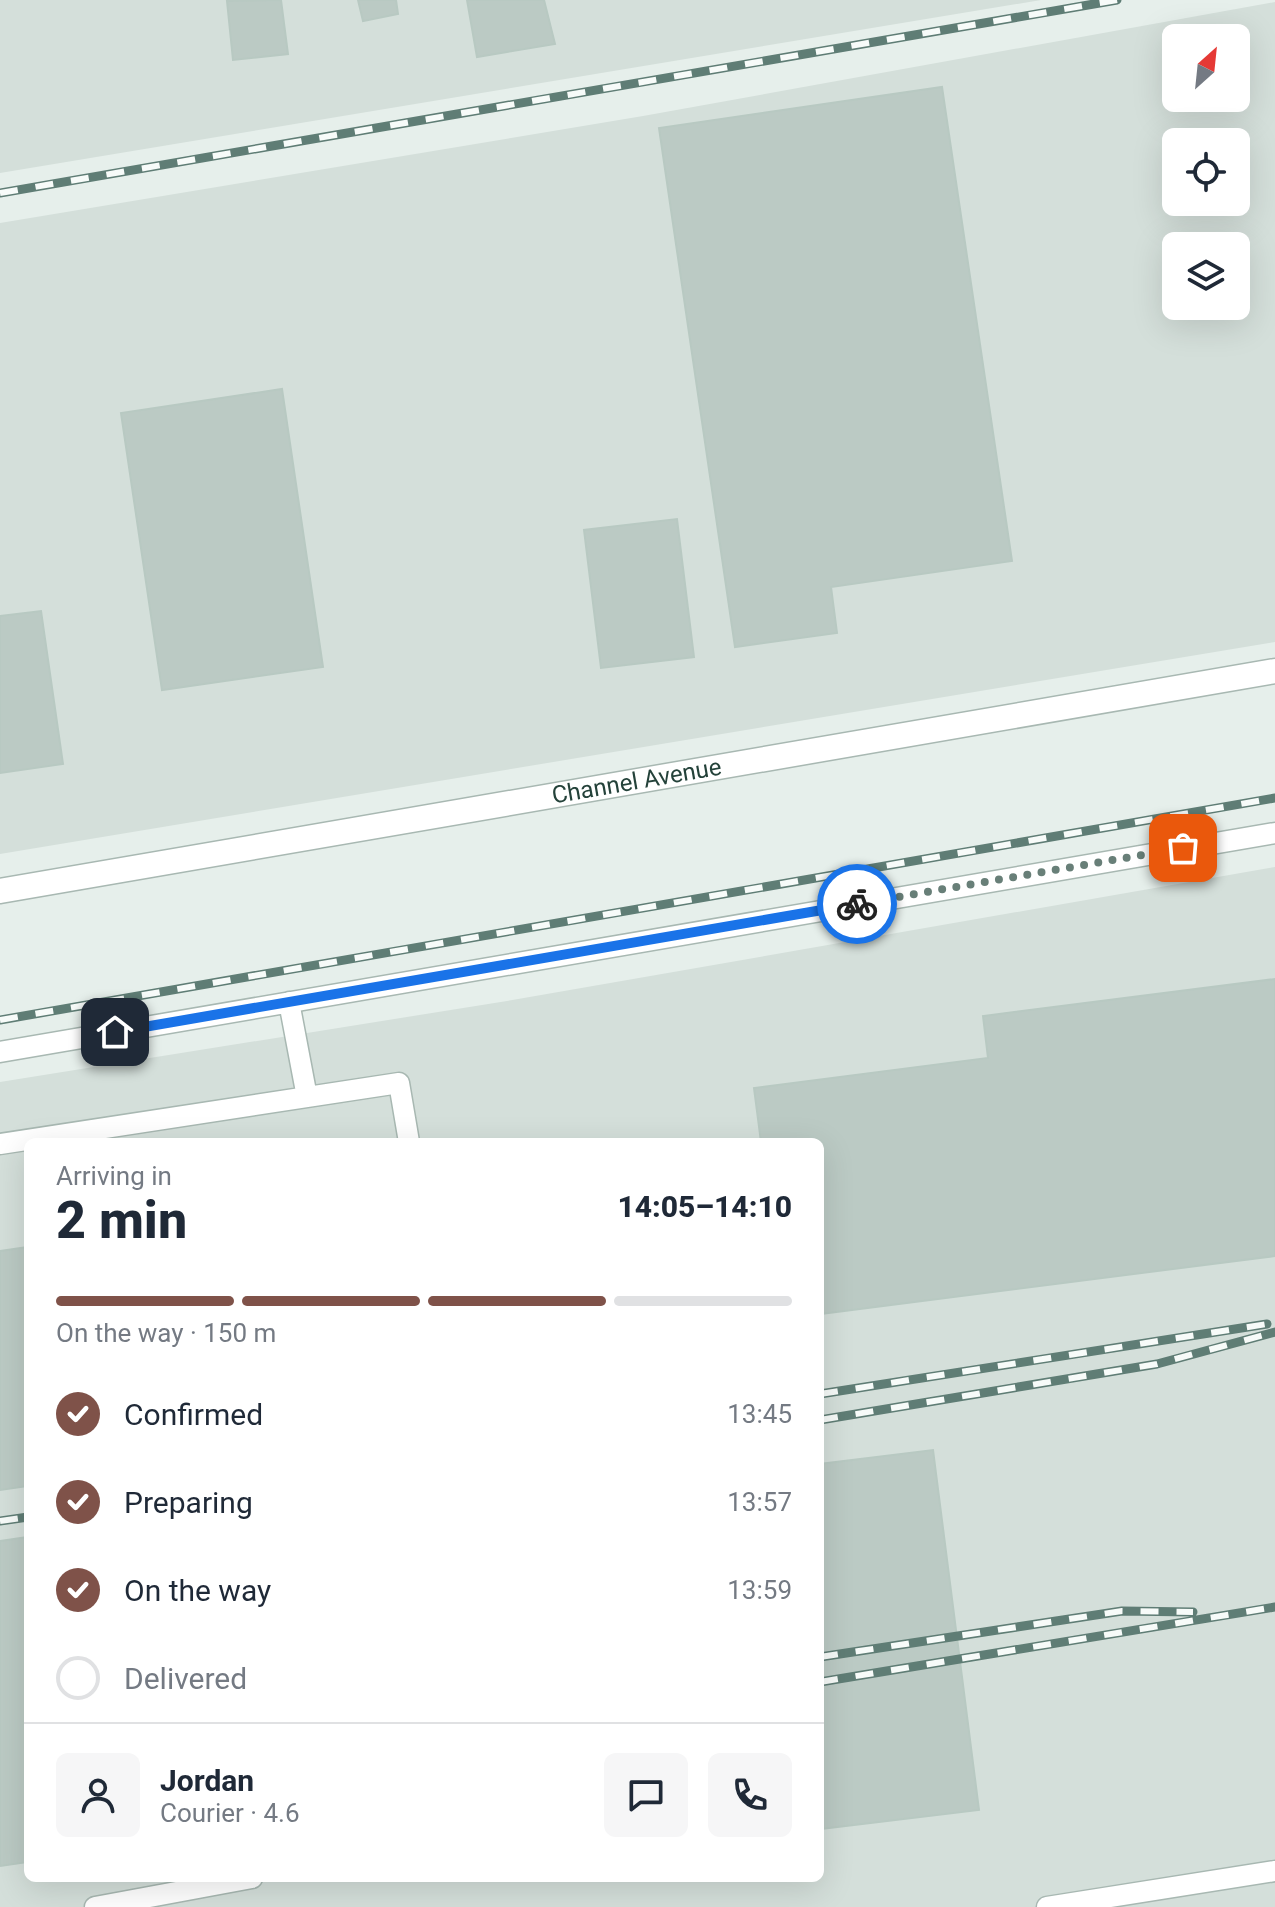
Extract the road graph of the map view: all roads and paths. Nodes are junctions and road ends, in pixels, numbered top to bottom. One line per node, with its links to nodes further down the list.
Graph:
1 (1275, 671): 3 (street, Channel Avenue)
2 (1275, 833): 4 (lane)
3 (0, 891)
4 (289, 1002): 5 (lane); 6 (lane)
5 (0, 1052)
6 (307, 1097): 7 (lane); 8 (lane)
7 (39, 1138)
8 (408, 1138)
9 (24, 1140): 10 (lane)
10 (0, 1144)
11 (1275, 1871): 14 (lane)
12 (230, 1882): 13 (lane)
13 (95, 1907)
14 (1047, 1907)

